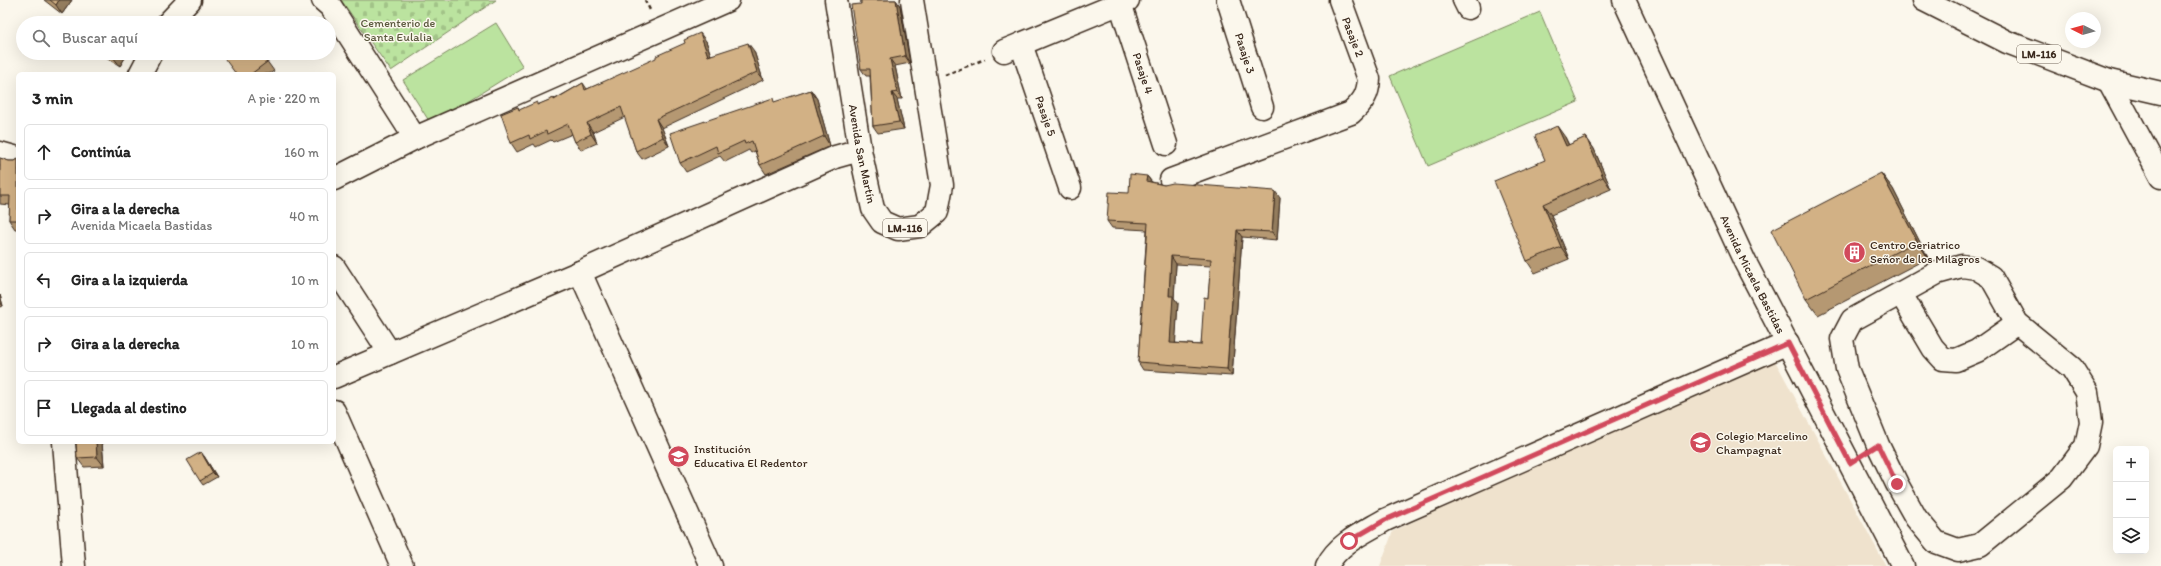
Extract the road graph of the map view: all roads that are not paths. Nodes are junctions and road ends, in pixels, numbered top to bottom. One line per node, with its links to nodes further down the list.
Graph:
1 (190, 0): 12 (street)
2 (323, 0): 18 (street)
3 (728, 0): 18 (street)
4 (836, 0): 20 (street, Avenida San Martín / LM-116)
5 (912, 0): 20 (street, Avenida San Martín / LM-116)
6 (1228, 0): 17 (street, Pasaje 3)
7 (1340, 0): 25 (street, Pasaje 2)
8 (1624, 0): 31 (street, Avenida Micaela Bastidas)
9 (1924, 0): 15 (street, LM-116)
10 (1124, 2): 11 (street); 19 (street, Pasaje 4)
11 (1089, 8): 26 (street, Pasaje 5)
12 (175, 16)
13 (147, 60): 14 (street)
14 (141, 72)
15 (2109, 81): 16 (street, LM-116); 23 (street)
16 (2161, 93)
17 (1262, 107)
18 (415, 138): 24 (street)
19 (1166, 144)
20 (860, 150): 28 (street)
21 (0, 153): 22 (street)
22 (16, 157)
23 (2161, 177)
24 (336, 178)
25 (1171, 180)
26 (1070, 188)
27 (336, 270): 32 (street)
28 (580, 272): 32 (street); 40 (street)
29 (1901, 294): 30 (street); 30 (street); 36 (street)
30 (2018, 323): 36 (street)
31 (1788, 343): 37 (street, Avenida Micaela Bastidas); 41 (street)
32 (390, 353): 33 (street)
33 (336, 376)
34 (336, 416): 39 (street)
35 (64, 444): 38 (street)
36 (1878, 445): 37 (street)
37 (1850, 463): 42 (street, Avenida Micaela Bastidas)
38 (74, 566)
39 (402, 566)
40 (711, 566)
41 (1327, 566)
42 (1903, 566)

